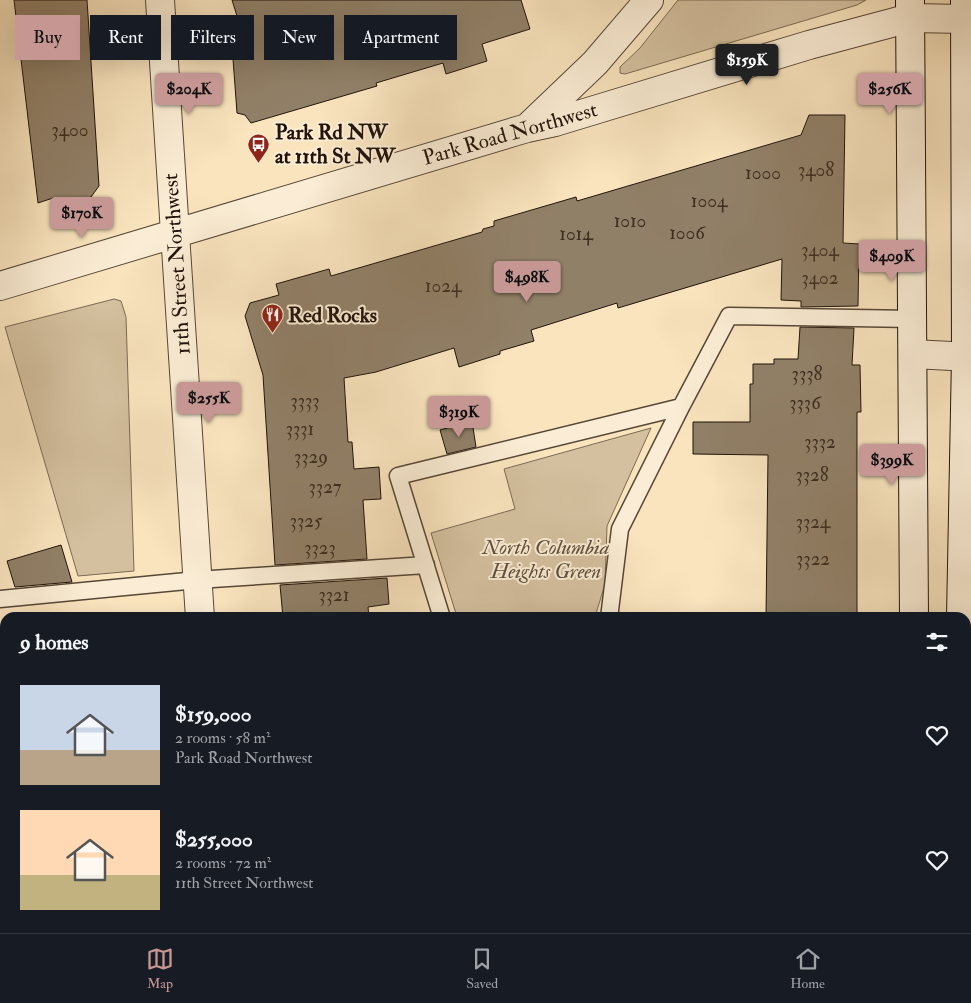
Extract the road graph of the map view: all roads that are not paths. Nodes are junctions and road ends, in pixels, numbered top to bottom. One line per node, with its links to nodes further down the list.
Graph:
1 (160, 0): 6 (street, 11th Street Northwest)
2 (649, 0): 5 (street)
3 (910, 9): 4 (street, Park Road Northwest); 5 (street, Park Road Northwest); 8 (street)
4 (965, 9): 10 (street)
5 (527, 128): 6 (street, Park Road Northwest)
6 (175, 233): 7 (street, Park Road Northwest); 13 (street, 11th Street Northwest)
7 (0, 286)
8 (914, 319): 9 (street); 11 (lane)
9 (913, 354): 10 (street); 18 (street)
10 (969, 357): 19 (street)
11 (680, 407): 12 (lane); 17 (lane)
12 (426, 565): 13 (lane); 16 (lane)
13 (197, 580): 14 (lane); 15 (street, 11th Street Northwest)
14 (0, 599)
15 (200, 612)
16 (440, 612)
17 (610, 612)
18 (914, 612)
19 (961, 612)

